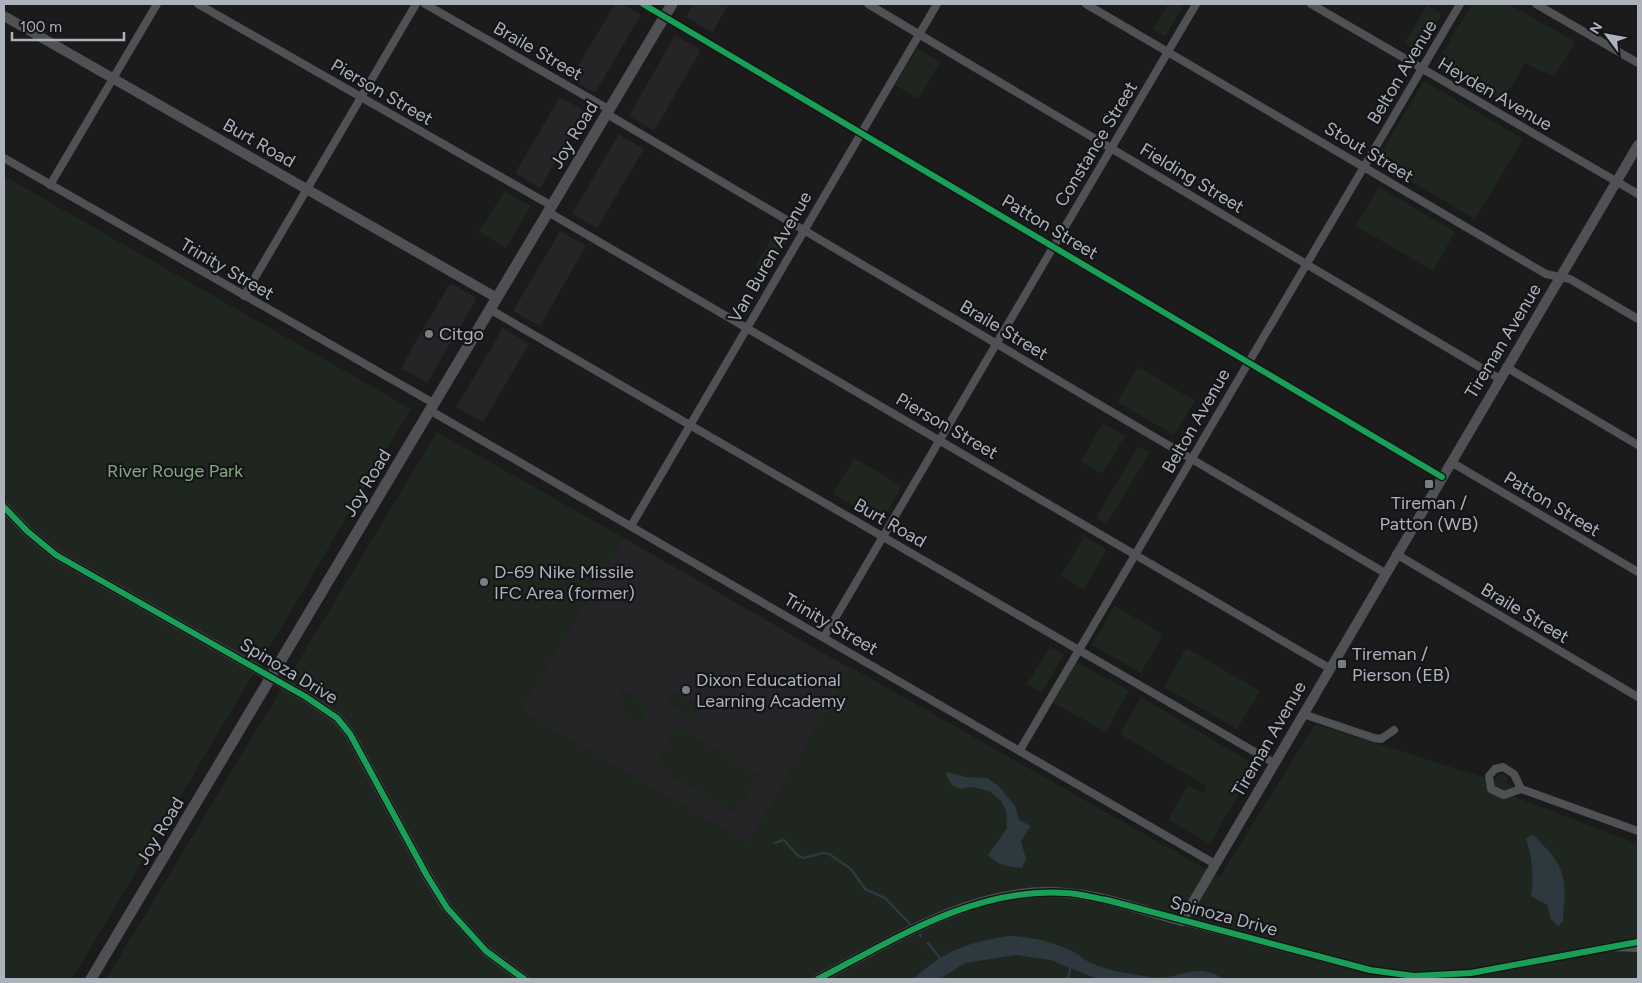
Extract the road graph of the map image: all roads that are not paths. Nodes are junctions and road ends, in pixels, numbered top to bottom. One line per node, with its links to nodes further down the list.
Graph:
1 (158, 4): 20 (street)
2 (198, 4): 21 (street, Pierson Street)
3 (416, 4): 21 (street)
4 (425, 4): 22 (street, Braile Street)
5 (643, 4): 15 (street, Patton Street)
6 (672, 4): 15 (main road, Joy Road)
7 (868, 4): 16 (street, Fielding Street)
8 (937, 4): 16 (street, Van Buren Avenue)
9 (1086, 4): 17 (street, Stout Street)
10 (1196, 4): 17 (street, Constance Street)
11 (1311, 4): 19 (street, Heyden Avenue)
12 (1460, 4): 19 (street, Belton Avenue)
13 (1536, 4): 18 (street)
14 (4, 16): 20 (street, Burt Road)
15 (664, 17): 22 (main road, Joy Road); 23 (street, Patton Street)
16 (919, 34): 23 (street, Van Buren Avenue); 25 (street, Fielding Street)
17 (1168, 52): 25 (street, Constance Street); 27 (street, Stout Street)
18 (1638, 63)
19 (1422, 68): 27 (street, Belton Avenue); 28 (street, Heyden Avenue)
20 (113, 79): 29 (street); 30 (street, Burt Road)
21 (361, 97): 30 (street); 32 (street, Pierson Street)
22 (609, 112): 32 (main road, Joy Road); 33 (street, Braile Street)
23 (861, 133): 33 (street, Van Buren Avenue); 34 (street, Patton Street)
24 (1638, 145): 28 (street, Tireman Avenue)
25 (1111, 148): 34 (street, Constance Street); 35 (street, Fielding Street)
26 (4, 158): 29 (street, Trinity Street)
27 (1363, 165): 35 (street, Belton Avenue); 36 (street, Stout Street)
28 (1616, 182): 31 (street, Heyden Avenue); 36 (street, Tireman Avenue)
29 (50, 185): 37 (street, Trinity Street)
30 (307, 190): 37 (street); 38 (street, Burt Road)
31 (1638, 194)
32 (550, 209): 38 (main road, Joy Road); 41 (street, Pierson Street)
33 (803, 230): 41 (street, Van Buren Avenue); 42 (street, Braile Street)
34 (1053, 246): 42 (street, Constance Street); 43 (street, Patton Street)
35 (1306, 262): 43 (street, Belton Avenue); 45 (street, Fielding Street)
36 (1560, 277): 40 (street, Stout Street); 44 (street, Tireman Avenue)
37 (244, 296): 46 (street, Trinity Street)
38 (498, 298): 39 (main road, Joy Road)
39 (491, 310): 46 (main road, Joy Road); 47 (street, Burt Road)
40 (1638, 319)
41 (746, 327): 47 (street, Van Buren Avenue); 48 (street, Pierson Street)
42 (997, 342): 48 (street, Constance Street); 50 (street, Braile Street)
43 (1248, 362): 50 (street, Belton Avenue); 52 (street, Patton Street)
44 (1506, 367): 45 (street, Tireman Avenue); 49 (street)
45 (1500, 379): 51 (street, Tireman Avenue)
46 (433, 407): 54 (street, Trinity Street); 63 (main road, Joy Road)
47 (690, 425): 54 (street, Van Buren Avenue); 55 (street, Burt Road)
48 (940, 439): 55 (street, Constance Street); 57 (street, Pierson Street)
49 (1638, 445)
50 (1190, 459): 57 (street, Belton Avenue); 59 (street, Braile Street)
51 (1451, 462): 52 (street, Tireman Avenue); 58 (street, Patton Street)
52 (1442, 477): 56 (street, Tireman Avenue)
53 (4, 507): 63 (street, Spinoza Drive)
54 (631, 526): 60 (street, Trinity Street)
55 (882, 537): 60 (street, Constance Street); 61 (street, Burt Road)
56 (1396, 554): 59 (street, Tireman Avenue); 64 (street, Braile Street)
57 (1135, 555): 61 (street, Belton Avenue); 62 (street, Pierson Street)
58 (1638, 572)
59 (1385, 573): 62 (street, Tireman Avenue)
60 (824, 637): 67 (street, Trinity Street)
61 (1079, 650): 67 (street, Belton Avenue); 68 (street, Burt Road)
62 (1329, 668): 65 (street, Tireman Avenue)
63 (272, 678): 76 (main road, Joy Road); 77 (street, Spinoza Drive)
64 (1638, 697)
65 (1304, 714): 66 (street); 68 (street, Tireman Avenue)
66 (1394, 730)
67 (1020, 750): 71 (street, Trinity Street)
68 (1274, 763): 71 (street, Tireman Avenue)
69 (1521, 789): 69 (street); 70 (street)
70 (1638, 831)
71 (1215, 864): 72 (street, Tireman Avenue)
72 (1182, 921): 74 (street, Spinoza Drive); 78 (street, Spinoza Drive)
73 (1638, 942): 74 (street)
74 (1613, 946): 75 (street, Spinoza Drive)
75 (1638, 948)
76 (91, 979)
77 (524, 979)
78 (818, 979)

